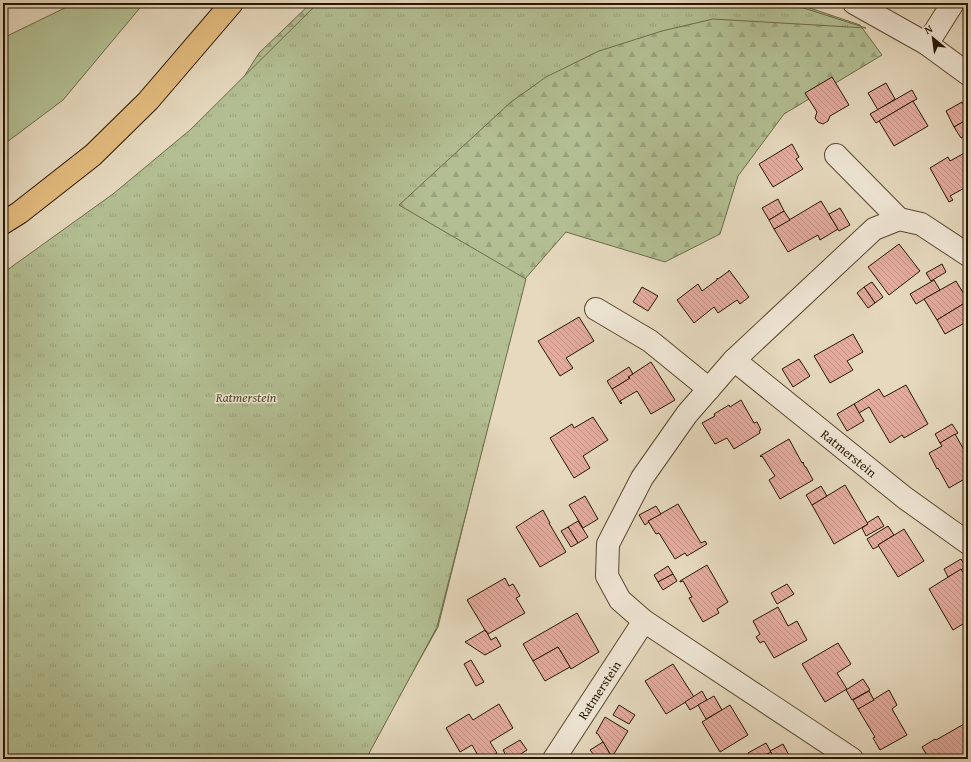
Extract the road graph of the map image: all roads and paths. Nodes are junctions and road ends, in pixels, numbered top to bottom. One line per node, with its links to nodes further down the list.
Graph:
1 (854, 3): 4 (street)
2 (953, 3): 4 (street)
3 (230, 7): 8 (main road)
4 (927, 44): 5 (street)
5 (968, 74)
6 (836, 155): 7 (street)
7 (899, 219): 9 (street); 11 (street)
8 (3, 224)
9 (968, 255)
10 (596, 309): 12 (street)
11 (734, 360): 12 (street); 13 (street, Ratmerstein)
12 (708, 389): 14 (street)
13 (968, 543)
14 (644, 621): 15 (street, Ratmerstein); 16 (street)
15 (554, 759)
16 (852, 759)

